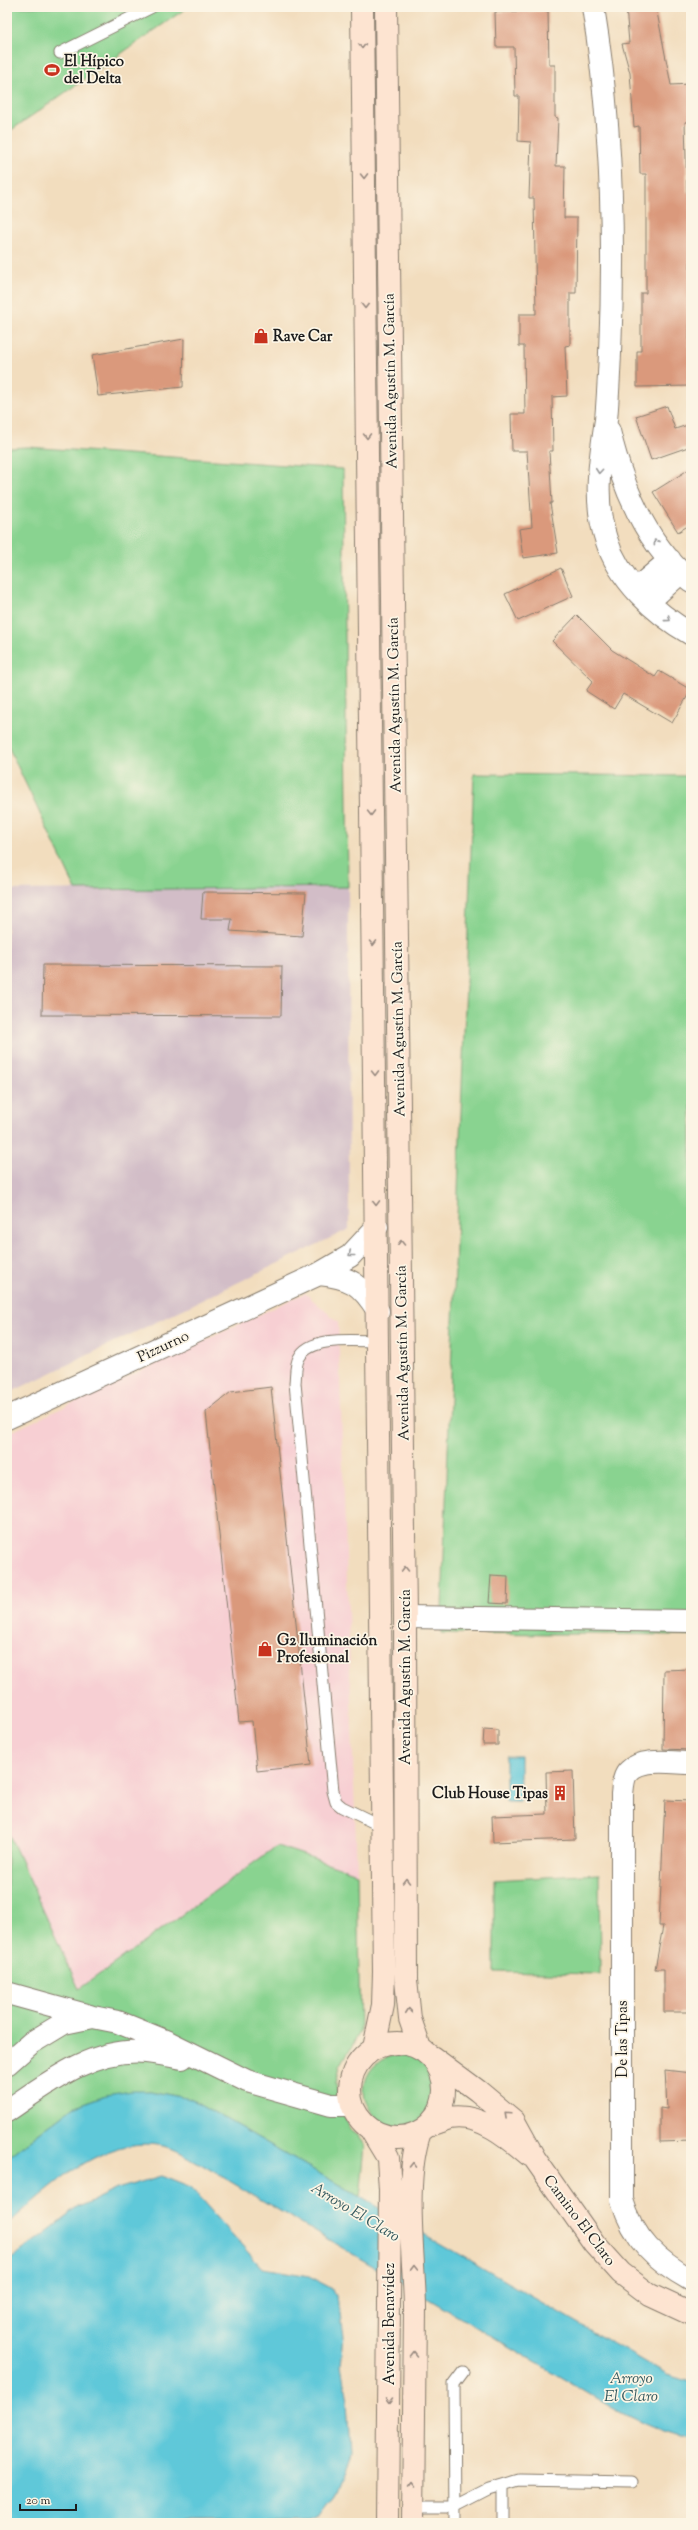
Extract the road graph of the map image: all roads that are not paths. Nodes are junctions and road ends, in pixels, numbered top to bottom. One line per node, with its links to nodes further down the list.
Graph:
1 (152, 7): 5 (lane)
2 (362, 7): 10 (main road, Avenida Agustín M. García, one-way to 10)
3 (386, 7): 15 (main road, Avenida Agustín M. García, one-way to 3)
4 (593, 7): 6 (street)
5 (60, 53)
6 (606, 419): 7 (street, one-way to 6); 8 (street, one-way to 8)
7 (680, 572): 8 (street)
8 (642, 596): 9 (street, one-way to 9)
9 (691, 634)
10 (377, 1227): 11 (street, Pizzurno, one-way to 11); 12 (main road, Avenida Agustín M. García)
11 (319, 1274): 12 (street); 14 (street, Pizzurno)
12 (378, 1311): 13 (main road, Avenida Agustín M. García)
13 (378, 1341): 18 (main road, Avenida Agustín M. García); 18 (lane)
14 (7, 1418)
15 (405, 1617): 16 (street); 22 (main road, Avenida Agustín M. García, one-way to 15)
16 (691, 1621)
17 (691, 1763): 30 (street, De las Tipas)
18 (383, 1827): 21 (main road, Avenida Agustín M. García)
19 (7, 1993): 20 (street)
20 (93, 2017): 23 (street); 24 (street)
21 (374, 2048): 22 (main road); 25 (main road)
22 (426, 2053): 27 (main road); 29 (main road, Camino El Claro, one-way to 22)
23 (7, 2064)
24 (212, 2064): 25 (street); 26 (street)
25 (352, 2105): 28 (main road)
26 (7, 2110)
27 (425, 2129): 28 (main road); 29 (main road, Camino El Claro); 36 (main road, Avenida Benavídez, one-way to 27)
28 (371, 2130): 37 (main road, Avenida Benavídez, one-way to 37)
29 (534, 2159): 31 (main road, Camino El Claro)
30 (691, 2280)
31 (691, 2314)
32 (463, 2372): 35 (lane)
33 (632, 2482): 34 (lane)
34 (503, 2485): 35 (lane); 39 (lane)
35 (454, 2507): 36 (lane); 38 (lane)
36 (413, 2515)
37 (387, 2523)
38 (455, 2523)
39 (503, 2523)

